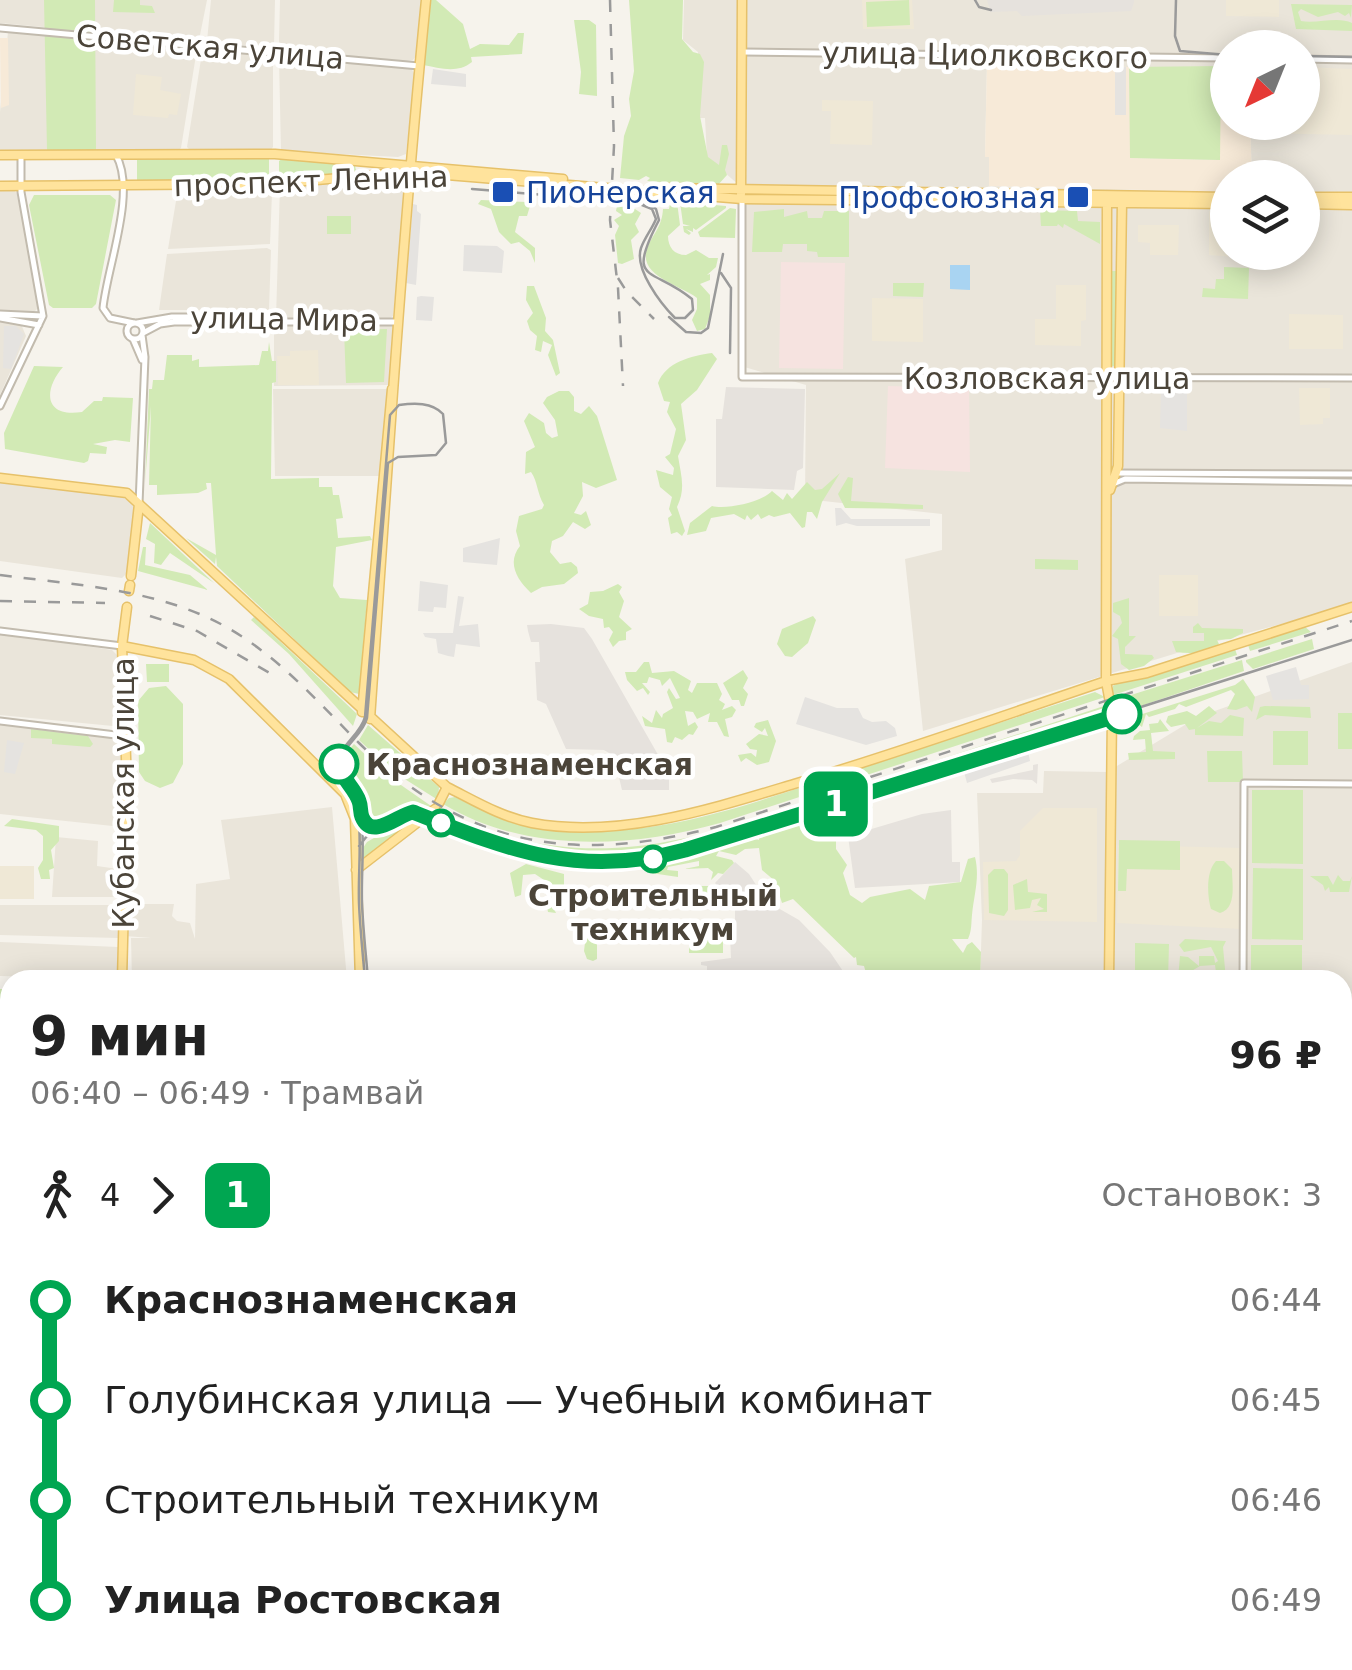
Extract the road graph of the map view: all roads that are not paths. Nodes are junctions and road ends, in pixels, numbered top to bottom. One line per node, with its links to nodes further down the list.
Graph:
1 (426, 0): 8 (main road)
2 (742, 0): 4 (main road)
3 (0, 28): 8 (street, Советская улица)
4 (743, 52): 5 (street, улица Циолковского); 18 (main road)
5 (1210, 58)
6 (1320, 60): 7 (street)
7 (1352, 60)
8 (419, 66): 13 (main road)
9 (0, 155): 11 (main road, проспект Ленина)
10 (116, 155): 11 (main road, проспект Ленина); 12 (main road, проспект Ленина); 15 (street)
11 (21, 156): 17 (street)
12 (345, 159): 13 (main road, проспект Ленина); 14 (main road)
13 (411, 168): 14 (main road, проспект Ленина); 18 (main road, проспект Ленина); 28 (main road)
14 (346, 178): 15 (main road, проспект Ленина)
15 (124, 185): 17 (main road, проспект Ленина); 29 (street)
16 (0, 186): 17 (main road, проспект Ленина)
17 (21, 186): 26 (street)
18 (741, 195): 19 (main road, проспект Ленина); 35 (street, Козловская улица)
19 (1107, 199): 20 (main road); 24 (main road); 35 (main road)
20 (1210, 200)
21 (1210, 200): 24 (main road)
22 (1320, 201): 23 (main road)
23 (1352, 201)
24 (1122, 202): 33 (main road)
25 (0, 316): 26 (street); 30 (street)
26 (43, 316): 30 (street)
27 (273, 322): 28 (street, улица Мира); 29 (street, улица Мира); 31 (street)
28 (397, 322): 37 (main road)
29 (135, 323): 31 (street); 32 (street)
30 (39, 325): 38 (street)
31 (142, 334): 32 (street); 34 (street)
32 (133, 339): 34 (street)
33 (1120, 377): 35 (street, Козловская улица); 36 (street, Козловская улица); 39 (main road)
34 (144, 378): 44 (street)
35 (1105, 378): 43 (main road)
36 (1352, 378)
37 (394, 385): 52 (main road); 53 (main road)
38 (0, 406)
39 (1117, 472): 41 (street); 42 (main road)
40 (0, 478): 44 (main road)
41 (1352, 478): 42 (street)
42 (1112, 484): 43 (main road)
43 (1109, 494): 50 (main road)
44 (139, 504): 45 (main road); 51 (main road)
45 (130, 584)
46 (127, 607): 49 (main road, Кубанская улица)
47 (1352, 607): 50 (main road)
48 (0, 631): 49 (street)
49 (122, 646): 55 (main road, Кубанская улица); 58 (main road)
50 (1106, 681): 57 (main road); 61 (main road)
51 (345, 696): 52 (main road); 53 (main road)
52 (364, 697): 53 (main road)
53 (366, 715): 57 (main road)
54 (0, 721): 55 (street)
55 (126, 736): 59 (main road, Кубанская улица)
56 (1352, 784): 62 (street)
57 (447, 788): 58 (main road)
58 (356, 870): 60 (main road)
59 (122, 970)
60 (360, 970)
61 (1110, 970)
62 (1244, 970)

